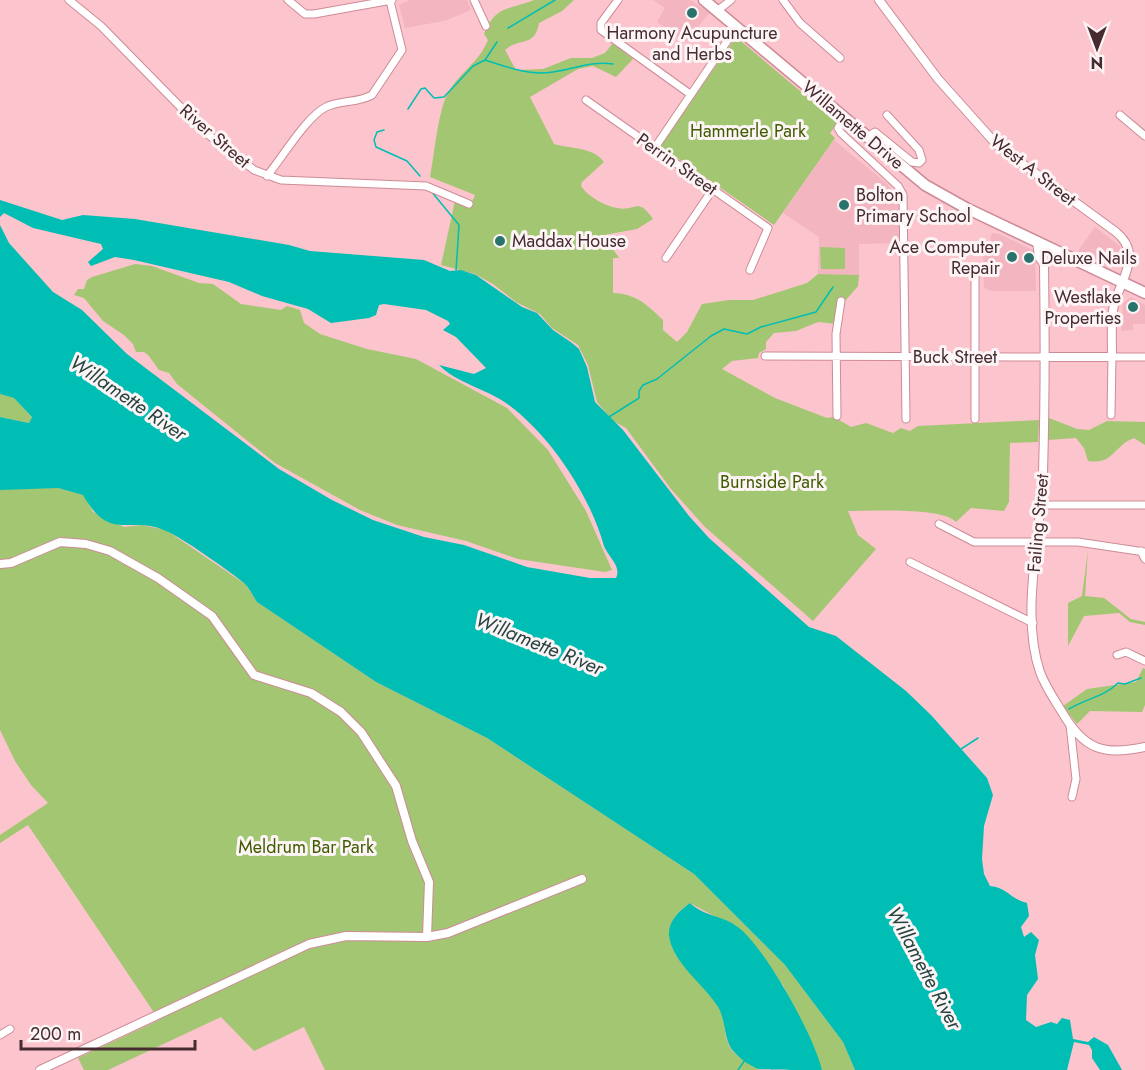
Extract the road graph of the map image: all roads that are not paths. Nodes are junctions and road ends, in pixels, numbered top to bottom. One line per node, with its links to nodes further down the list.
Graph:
1 (69, 0): 10 (street, River Street)
2 (288, 0): 3 (street)
3 (391, 0): 23 (street)
4 (474, 0): 12 (street)
5 (618, 0): 15 (street)
6 (704, 0): 11 (main road, Willamette Drive)
7 (731, 0): 11 (street)
8 (783, 0): 14 (street)
9 (879, 0): 30 (street, West A Street)
10 (80, 3): 23 (street, River Street)
11 (717, 11): 13 (main road, Willamette Drive)
12 (486, 26)
13 (736, 28): 15 (street); 19 (main road, Willamette Drive)
14 (840, 58)
15 (690, 94): 22 (street)
16 (586, 100): 22 (street, Perrin Street)
17 (887, 115): 21 (street)
18 (1120, 115): 20 (street)
19 (844, 118): 21 (main road, Willamette Drive); 35 (street)
20 (1145, 136)
21 (867, 137): 26 (main road, Willamette Drive)
22 (654, 148): 24 (street, Perrin Street)
23 (267, 176): 25 (street, River Street)
24 (713, 189): 27 (street); 28 (street, Perrin Street)
25 (469, 204)
26 (1037, 241): 30 (main road, Willamette Drive); 37 (street, Failing Street)
27 (666, 258)
28 (750, 270)
29 (975, 270): 36 (street)
30 (1123, 282): 31 (main road, Willamette Drive); 38 (street, West A Street)
31 (1145, 293)
32 (842, 301): 34 (street)
33 (765, 356): 34 (street, Buck Street)
34 (836, 356): 35 (street, Buck Street); 41 (street)
35 (906, 356): 36 (street, Buck Street); 42 (street)
36 (975, 357): 37 (street, Buck Street); 43 (street)
37 (1043, 357): 38 (street, Buck Street); 44 (street, Failing Street)
38 (1112, 357): 39 (street, Buck Street); 40 (street)
39 (1145, 357)
40 (1111, 415)
41 (837, 416)
42 (906, 419)
43 (975, 419)
44 (1041, 505): 45 (street); 47 (street, Failing Street)
45 (1145, 505)
46 (939, 524): 47 (street)
47 (1037, 543): 48 (street); 52 (street, Failing Street)
48 (1143, 552): 49 (street)
49 (1145, 559)
50 (910, 562): 52 (street)
51 (0, 564): 59 (street)
52 (1033, 623): 55 (street, Failing Street)
53 (1117, 655): 54 (street)
54 (1145, 661)
55 (1070, 726): 56 (street); 57 (street, Failing Street)
56 (1145, 747)
57 (1072, 797)
58 (582, 879): 59 (street)
59 (427, 937): 62 (street)
60 (10, 1029): 61 (street)
61 (0, 1035)
62 (40, 1070)

